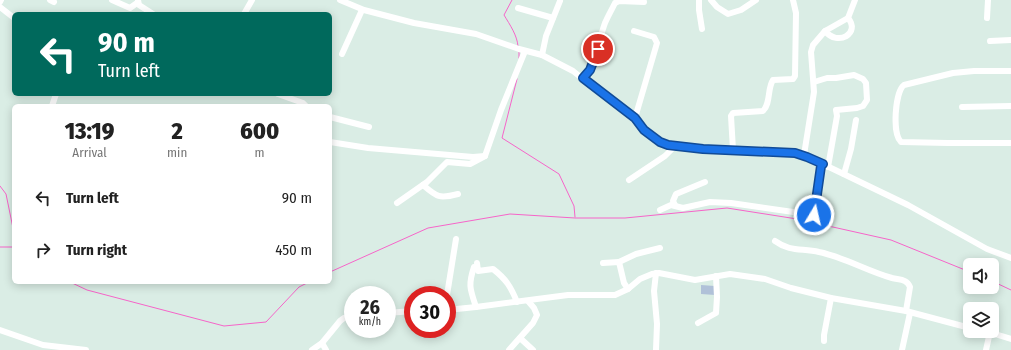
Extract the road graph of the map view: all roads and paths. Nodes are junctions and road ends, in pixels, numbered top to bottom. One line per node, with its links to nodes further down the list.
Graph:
1 (112, 0): 10 (street)
2 (252, 0): 17 (street)
3 (340, 0): 15 (street)
4 (699, 0): 22 (street)
5 (711, 0): 6 (street)
6 (756, 0)
7 (793, 0): 44 (street)
8 (855, 0): 20 (street)
9 (988, 0): 21 (street)
10 (138, 2): 16 (street)
11 (560, 2): 19 (street)
12 (644, 2): 31 (street)
13 (0, 7): 18 (street)
14 (518, 8): 19 (street)
15 (362, 10): 27 (street); 28 (street)
16 (151, 12)
17 (245, 12)
18 (12, 16)
19 (553, 18): 29 (street)
20 (848, 18): 24 (street); 24 (street)
21 (987, 18)
22 (702, 29)
23 (634, 31): 38 (street)
24 (825, 31): 32 (street)
25 (1011, 40): 26 (street)
26 (990, 41)
27 (523, 50): 29 (street); 46 (street)
28 (342, 54)
29 (542, 55): 31 (street)
30 (1011, 71): 42 (street)
31 (583, 78): 38 (street)
32 (814, 82): 45 (street); 47 (street)
33 (284, 96): 34 (street)
34 (304, 104)
35 (1011, 106): 36 (street)
36 (962, 107)
37 (332, 118): 40 (street)
38 (635, 118): 43 (street)
39 (856, 120): 48 (street)
40 (369, 127)
41 (332, 142): 46 (street)
42 (1011, 142)
43 (675, 146): 44 (street); 49 (street)
44 (733, 150): 45 (street)
45 (804, 155): 47 (street)
46 (485, 156): 51 (street)
47 (826, 166): 48 (street); 54 (street)
48 (844, 174): 59 (street)
49 (629, 180)
50 (705, 182): 54 (street)
51 (423, 185): 52 (street); 53 (street)
52 (458, 194)
53 (397, 203)
54 (675, 205): 55 (street)
55 (660, 210)
56 (456, 239): 64 (street)
57 (774, 241): 71 (street)
58 (660, 248): 60 (street)
59 (1011, 258)
60 (619, 262): 61 (street); 65 (street)
61 (603, 263)
62 (656, 274): 63 (street); 65 (street); 88 (street)
63 (716, 276): 66 (street); 73 (street)
64 (448, 286)
65 (628, 289): 67 (street)
66 (831, 298): 71 (street); 80 (street)
67 (528, 300): 68 (street); 77 (street)
68 (516, 302): 69 (street); 69 (street)
69 (476, 307): 70 (street)
70 (456, 309)
71 (908, 312): 74 (street); 89 (street)
72 (344, 318): 81 (street)
73 (698, 323)
74 (963, 326)
75 (0, 330): 82 (street)
76 (999, 335): 79 (street)
77 (520, 338): 86 (street); 87 (street)
78 (987, 338): 90 (street)
79 (1011, 339)
80 (824, 341)
81 (322, 343): 84 (street); 85 (street)
82 (83, 350): 83 (street)
83 (86, 350)
84 (312, 350)
85 (326, 350)
86 (509, 350)
87 (533, 350)
88 (656, 350)
89 (902, 350)
90 (986, 350)

